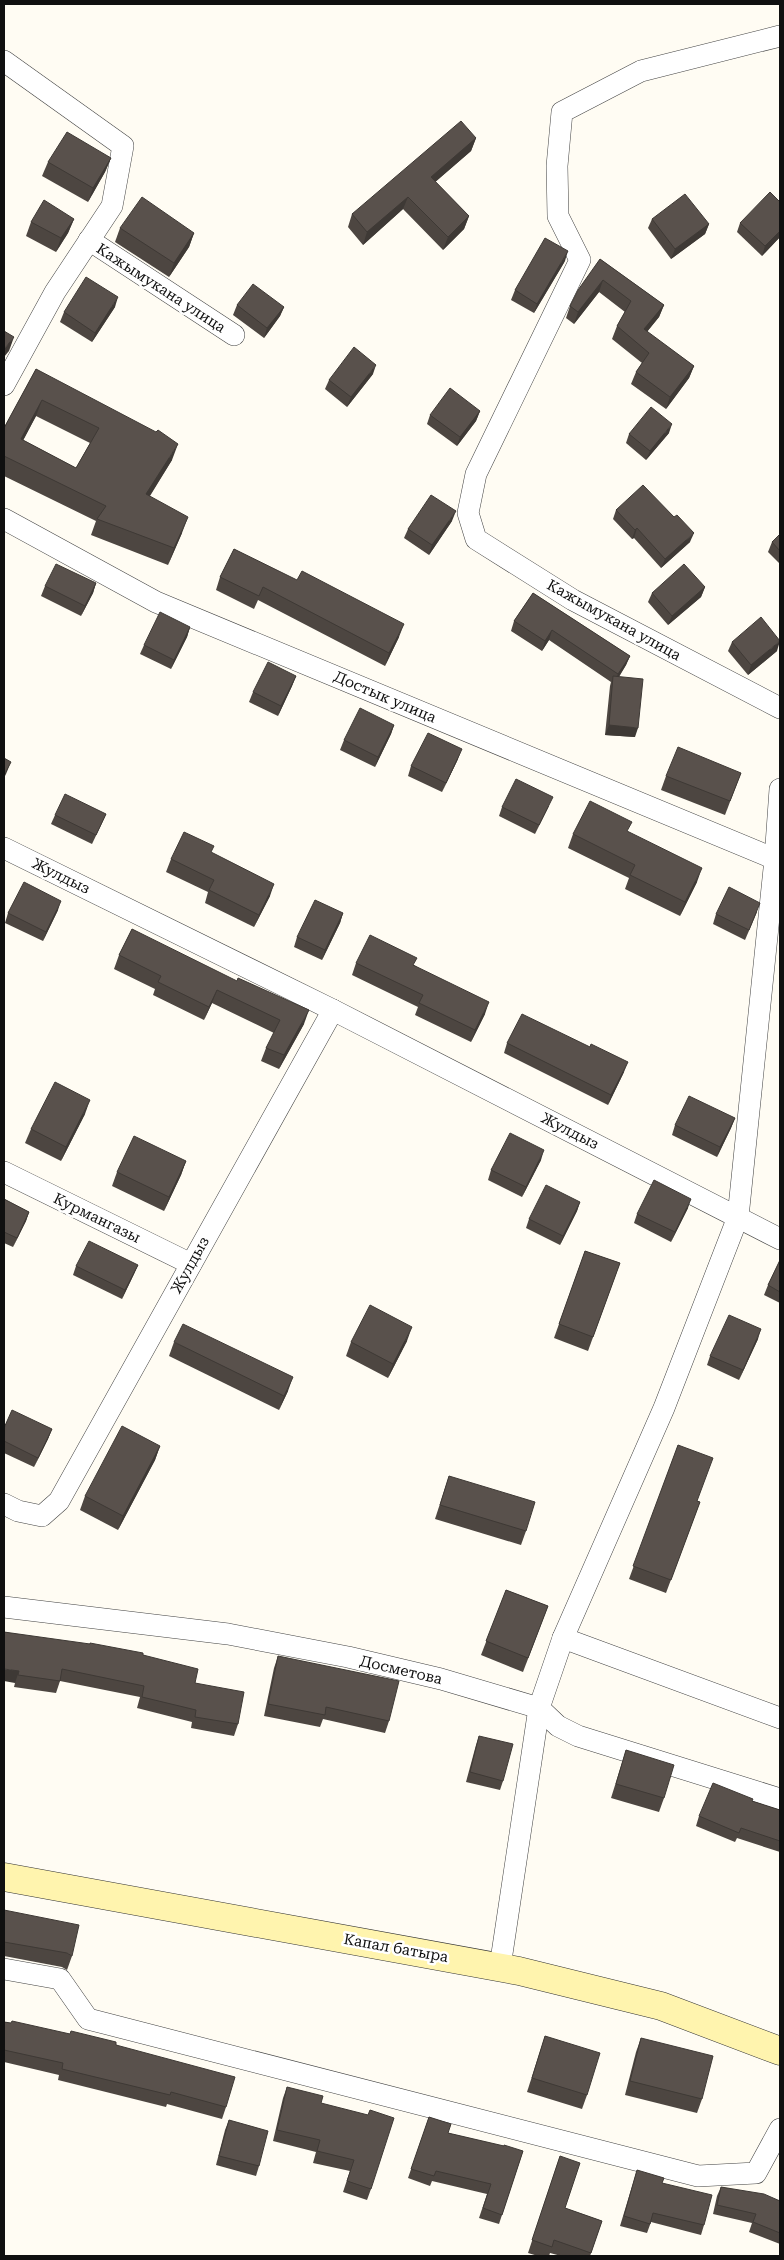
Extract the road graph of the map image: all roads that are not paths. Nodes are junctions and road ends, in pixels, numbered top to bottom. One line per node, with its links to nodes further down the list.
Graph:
1 (780, 36): 7 (street, Кажымукана улица)
2 (4, 61): 3 (street, Кажымукана улица)
3 (89, 240): 4 (street, Кажымукана улица); 5 (street, Кажымукана улица)
4 (234, 336)
5 (4, 385)
6 (4, 519): 10 (street, Достык улица)
7 (780, 708)
8 (780, 789): 10 (street)
9 (4, 848): 11 (street, Жулдыз)
10 (775, 859): 13 (street)
11 (333, 1010): 13 (street, Жулдыз); 15 (street, Жулдыз)
12 (4, 1172): 15 (street, Курмангазы)
13 (738, 1217): 14 (street, Жулдыз); 18 (street)
14 (780, 1239)
15 (191, 1264): 16 (street, Жулдыз)
16 (4, 1504)
17 (4, 1607): 19 (street, Досметова)
18 (563, 1638): 19 (street); 20 (street)
19 (539, 1708): 21 (street, Досметова); 23 (street)
20 (780, 1718)
21 (780, 1799)
22 (4, 1877): 23 (main road, Капал батыра)
23 (500, 1967): 25 (main road, Капал батыра)
24 (4, 1969): 26 (street)
25 (780, 2051)
26 (780, 2129)

